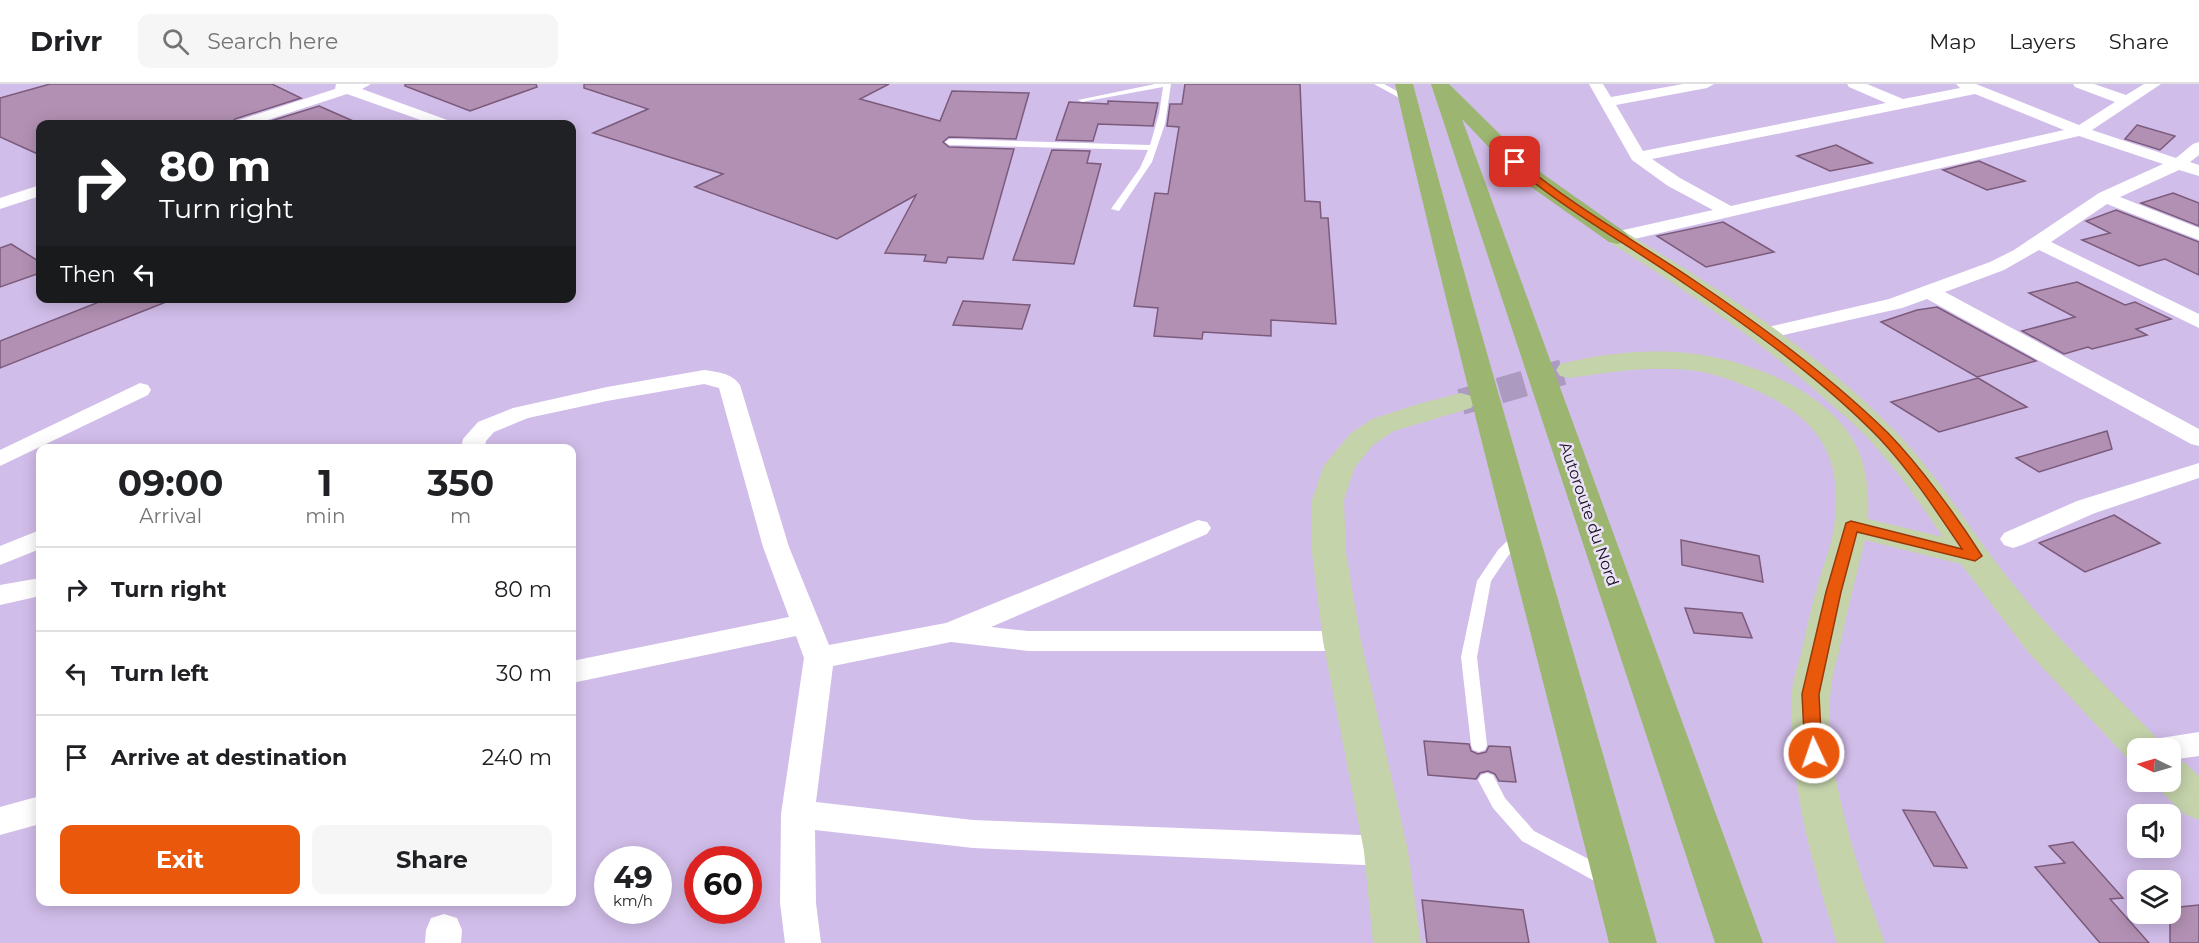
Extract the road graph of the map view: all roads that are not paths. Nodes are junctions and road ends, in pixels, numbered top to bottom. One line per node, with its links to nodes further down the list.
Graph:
1 (332, 84): 12 (street)
2 (364, 84): 12 (street)
3 (1167, 84): 14 (lane); 23 (lane)
4 (1378, 84): 13 (lane)
5 (1441, 84): 33 (highway); 76 (highway, Autoroute du Nord)
6 (1596, 84): 16 (street)
7 (1707, 84): 16 (street)
8 (1854, 84): 17 (street)
9 (2080, 84): 15 (street)
10 (2154, 84): 15 (street)
11 (1970, 86): 17 (street); 20 (street)
12 (348, 89): 18 (street); 19 (street)
13 (1406, 91): 49 (highway)
14 (1082, 100)
15 (2127, 101): 20 (street)
16 (1607, 102): 24 (street)
17 (1902, 104): 24 (street)
18 (253, 120)
19 (434, 120)
20 (2080, 131): 25 (street); 31 (street)
21 (949, 142): 23 (lane)
22 (2199, 147): 25 (street)
23 (1152, 148): 30 (lane)
24 (1638, 157): 31 (street)
25 (2178, 164): 26 (street); 28 (street)
26 (2199, 171)
27 (36, 191): 29 (street)
28 (2105, 197): 32 (street); 34 (street)
29 (0, 204)
30 (1116, 209)
31 (1728, 211): 33 (street)
32 (2199, 234)
33 (1617, 237): 37 (main road)
34 (2038, 243): 35 (street); 36 (street)
35 (1930, 293): 37 (street); 41 (street)
36 (2199, 322)
37 (1762, 334): 53 (main road)
38 (1570, 370): 47 (main road)
39 (140, 390): 43 (street)
40 (1461, 402): 58 (main road)
41 (2199, 439)
42 (36, 444): 45 (street)
43 (36, 444)
44 (474, 444): 56 (street)
45 (2, 462)
46 (2199, 470): 50 (street)
47 (1851, 526): 53 (main road); 77 (main road)
48 (1198, 528): 57 (street)
49 (1523, 534): 63 (lane); 72 (highway)
50 (2013, 539)
51 (36, 541): 52 (street)
52 (0, 556)
53 (1975, 556): 61 (main road)
54 (36, 588): 55 (street)
55 (0, 595)
56 (806, 624): 59 (street); 60 (street)
57 (951, 633): 58 (street); 59 (street)
58 (1342, 641): 71 (main road)
59 (819, 658): 69 (street)
60 (576, 671)
61 (2132, 738)
62 (2199, 744): 64 (street)
63 (1479, 745)
64 (2181, 746)
65 (1487, 780): 72 (lane)
66 (2181, 785): 67 (main road)
67 (2199, 802)
68 (36, 811): 70 (street)
69 (798, 814): 71 (street); 73 (street)
70 (0, 820)
71 (1386, 851): 74 (main road)
72 (1616, 883): 75 (highway)
73 (803, 943)
74 (1397, 943)
75 (1633, 943)
76 (1739, 943)
77 (1861, 943)

